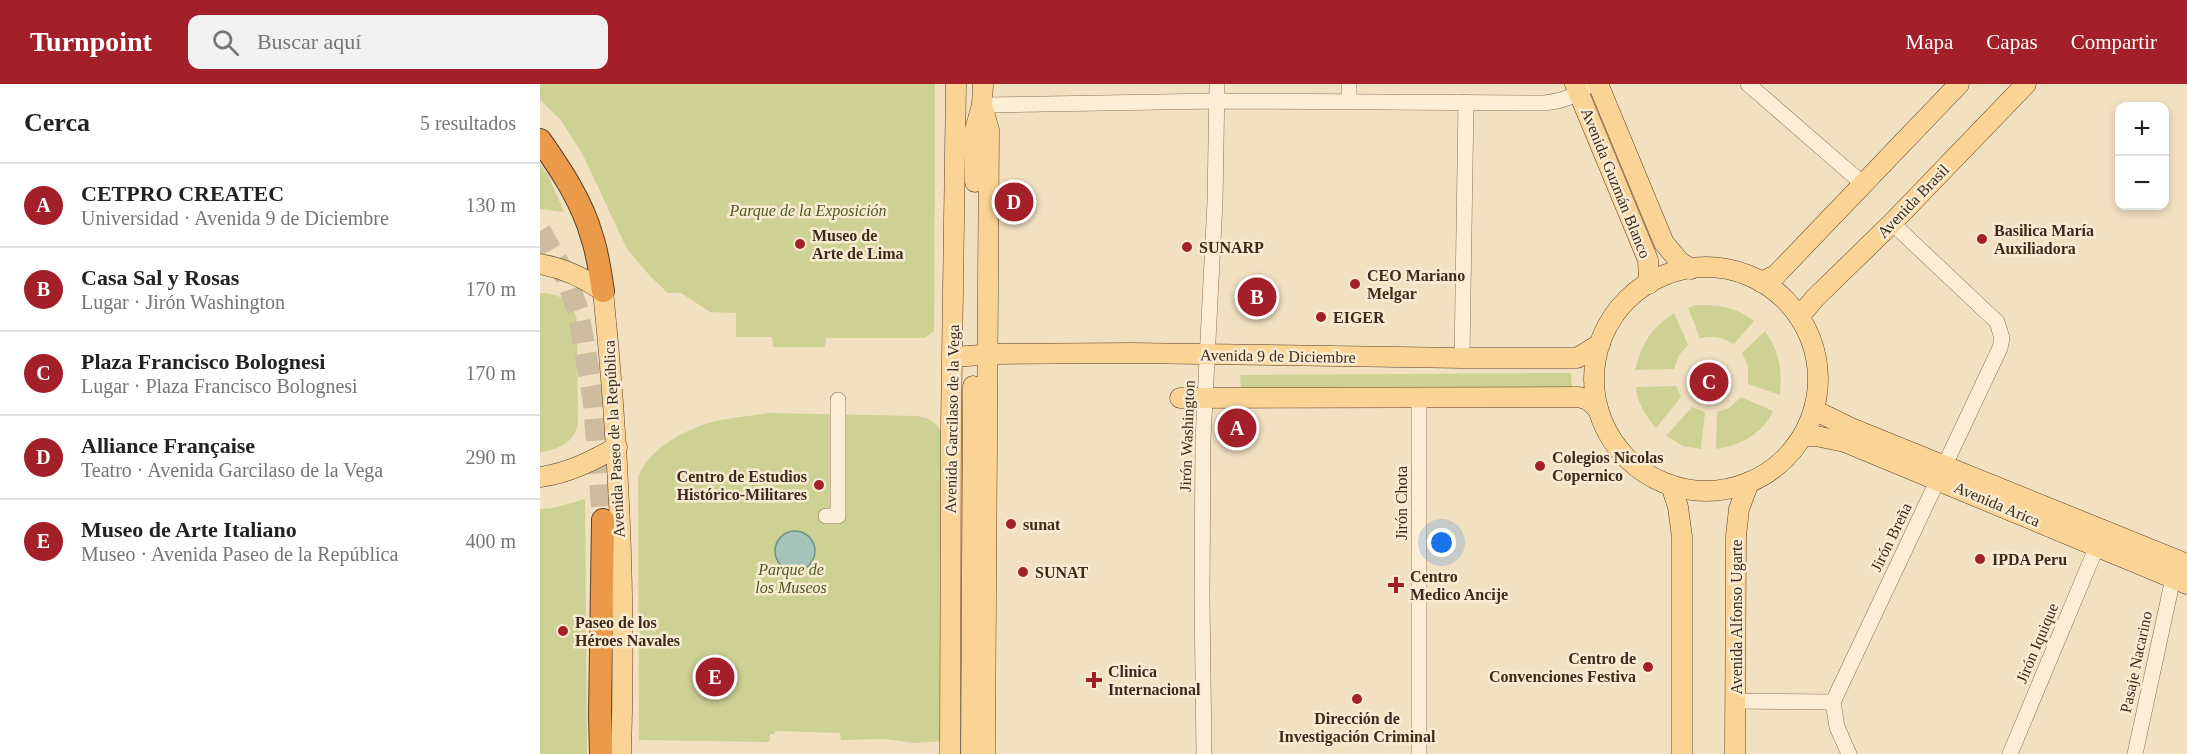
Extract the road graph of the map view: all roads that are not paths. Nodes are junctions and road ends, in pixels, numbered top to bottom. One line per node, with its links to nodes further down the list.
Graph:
1 (956, 84): 26 (main road, Avenida Garcilaso de la Vega)
2 (983, 84): 13 (main road, Avenida Garcilaso de la Vega)
3 (1217, 84): 10 (street, Jirón Washington)
4 (1349, 84): 11 (street)
5 (1598, 84): 18 (main road, Avenida Guzmán Blanco)
6 (1748, 84): 15 (street)
7 (1959, 84): 15 (main road)
8 (2026, 84): 16 (main road, Avenida Brasil)
9 (1582, 87): 12 (street); 20 (main road, Avenida Guzmán Blanco)
10 (1217, 100): 11 (street); 13 (street); 24 (street, Jirón Washington)
11 (1349, 100): 12 (street)
12 (1466, 102): 27 (street)
13 (982, 105): 25 (main road, Avenida Garcilaso de la Vega)
14 (540, 140): 21 (highway, Avenida Paseo de la República)
15 (1863, 184): 19 (main road)
16 (1892, 223): 22 (main road, Avenida Brasil); 36 (street, Jirón Breña)
17 (540, 264): 21 (main road)
18 (1691, 269): 19 (main road); 20 (main road)
19 (1761, 282): 22 (main road)
20 (1649, 284): 23 (main road)
21 (603, 291): 35 (main road, Avenida Paseo de la República)
22 (1799, 317): 33 (main road)
23 (1600, 344): 27 (main road, Avenida 9 de Diciembre); 32 (main road)
24 (1208, 354): 25 (main road, Avenida 9 de Diciembre); 27 (main road, Avenida 9 de Diciembre); 30 (street, Jirón Washington)
25 (980, 355): 26 (main road, Avenida 9 de Diciembre); 49 (main road, Avenida Garcilaso de la Vega); 50 (main road, Avenida Garcilaso de la Vega)
26 (953, 357): 48 (main road, Avenida Garcilaso de la Vega)
27 (1462, 358)
28 (1419, 396): 30 (main road); 32 (main road); 52 (street, Jirón Chota)
29 (1180, 398): 30 (main road)
30 (1205, 398): 51 (street, Jirón Washington)
31 (838, 400): 40 (street)
32 (1598, 409): 39 (main road)
33 (1814, 410): 34 (main road); 36 (main road, Avenida Arica)
34 (1803, 436): 36 (main road, Avenida Arica); 38 (main road)
35 (617, 447): 37 (main road); 47 (main road, Avenida Paseo de la República)
36 (1941, 472): 42 (main road, Avenida Arica); 43 (main road, Avenida Arica); 45 (street, Jirón Breña)
37 (540, 477)
38 (1749, 482): 39 (main road); 44 (main road, Avenida Alfonso Ugarte)
39 (1671, 485): 53 (main road)
40 (826, 516)
41 (603, 520): 46 (highway)
42 (2097, 546): 43 (main road, Avenida Arica); 56 (street, Jirón Iquique)
43 (2181, 572): 57 (street, Pasaje Nacarino)
44 (1735, 701): 45 (street); 54 (main road, Avenida Alfonso Ugarte)
45 (1833, 702): 55 (street)
46 (602, 754)
47 (621, 754)
48 (950, 754)
49 (971, 754)
50 (985, 754)
51 (1204, 754)
52 (1419, 754)
53 (1682, 754)
54 (1735, 754)
55 (1849, 754)
56 (2010, 754)
57 (2135, 754)

